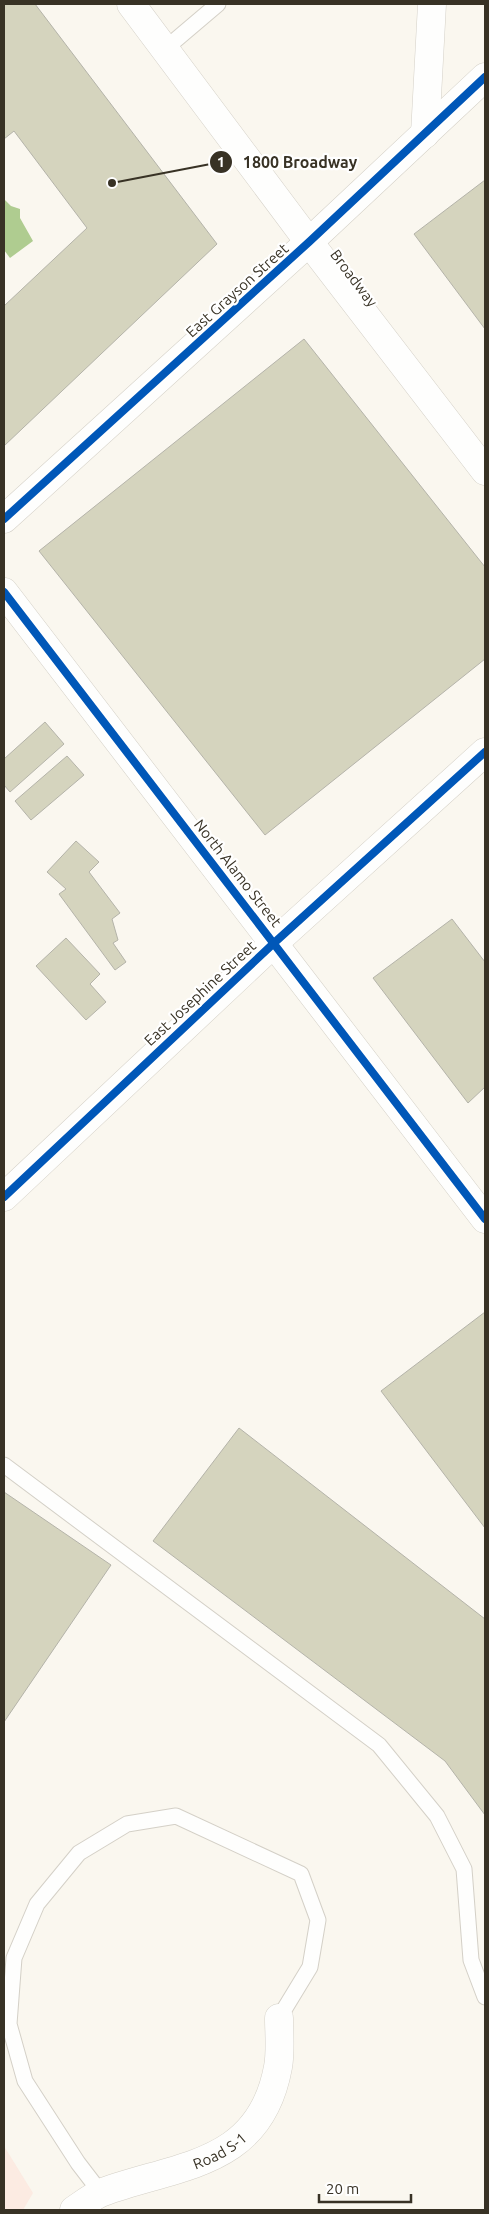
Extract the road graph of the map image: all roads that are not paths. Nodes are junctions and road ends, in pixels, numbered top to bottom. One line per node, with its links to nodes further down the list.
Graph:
1 (131, 4): 4 (street, Broadway)
2 (218, 4): 4 (lane)
3 (432, 4): 6 (street)
4 (165, 49): 7 (street, Broadway)
5 (485, 78): 6 (street, East Grayson Street)
6 (425, 134): 7 (street, East Grayson Street)
7 (309, 242): 8 (street, Broadway); 9 (street, East Grayson Street)
8 (485, 471)
9 (4, 519)
10 (4, 592): 12 (street, North Alamo Street)
11 (485, 752): 12 (street, East Josephine Street)
12 (274, 943): 13 (street, East Josephine Street); 14 (street, North Alamo Street)
13 (4, 1197)
14 (485, 1219)
15 (4, 1465): 16 (lane)
16 (485, 1997)
17 (279, 2018): 18 (street, Road S-1); 18 (lane)
18 (100, 2193): 19 (street, Road S-1)
19 (74, 2210)

